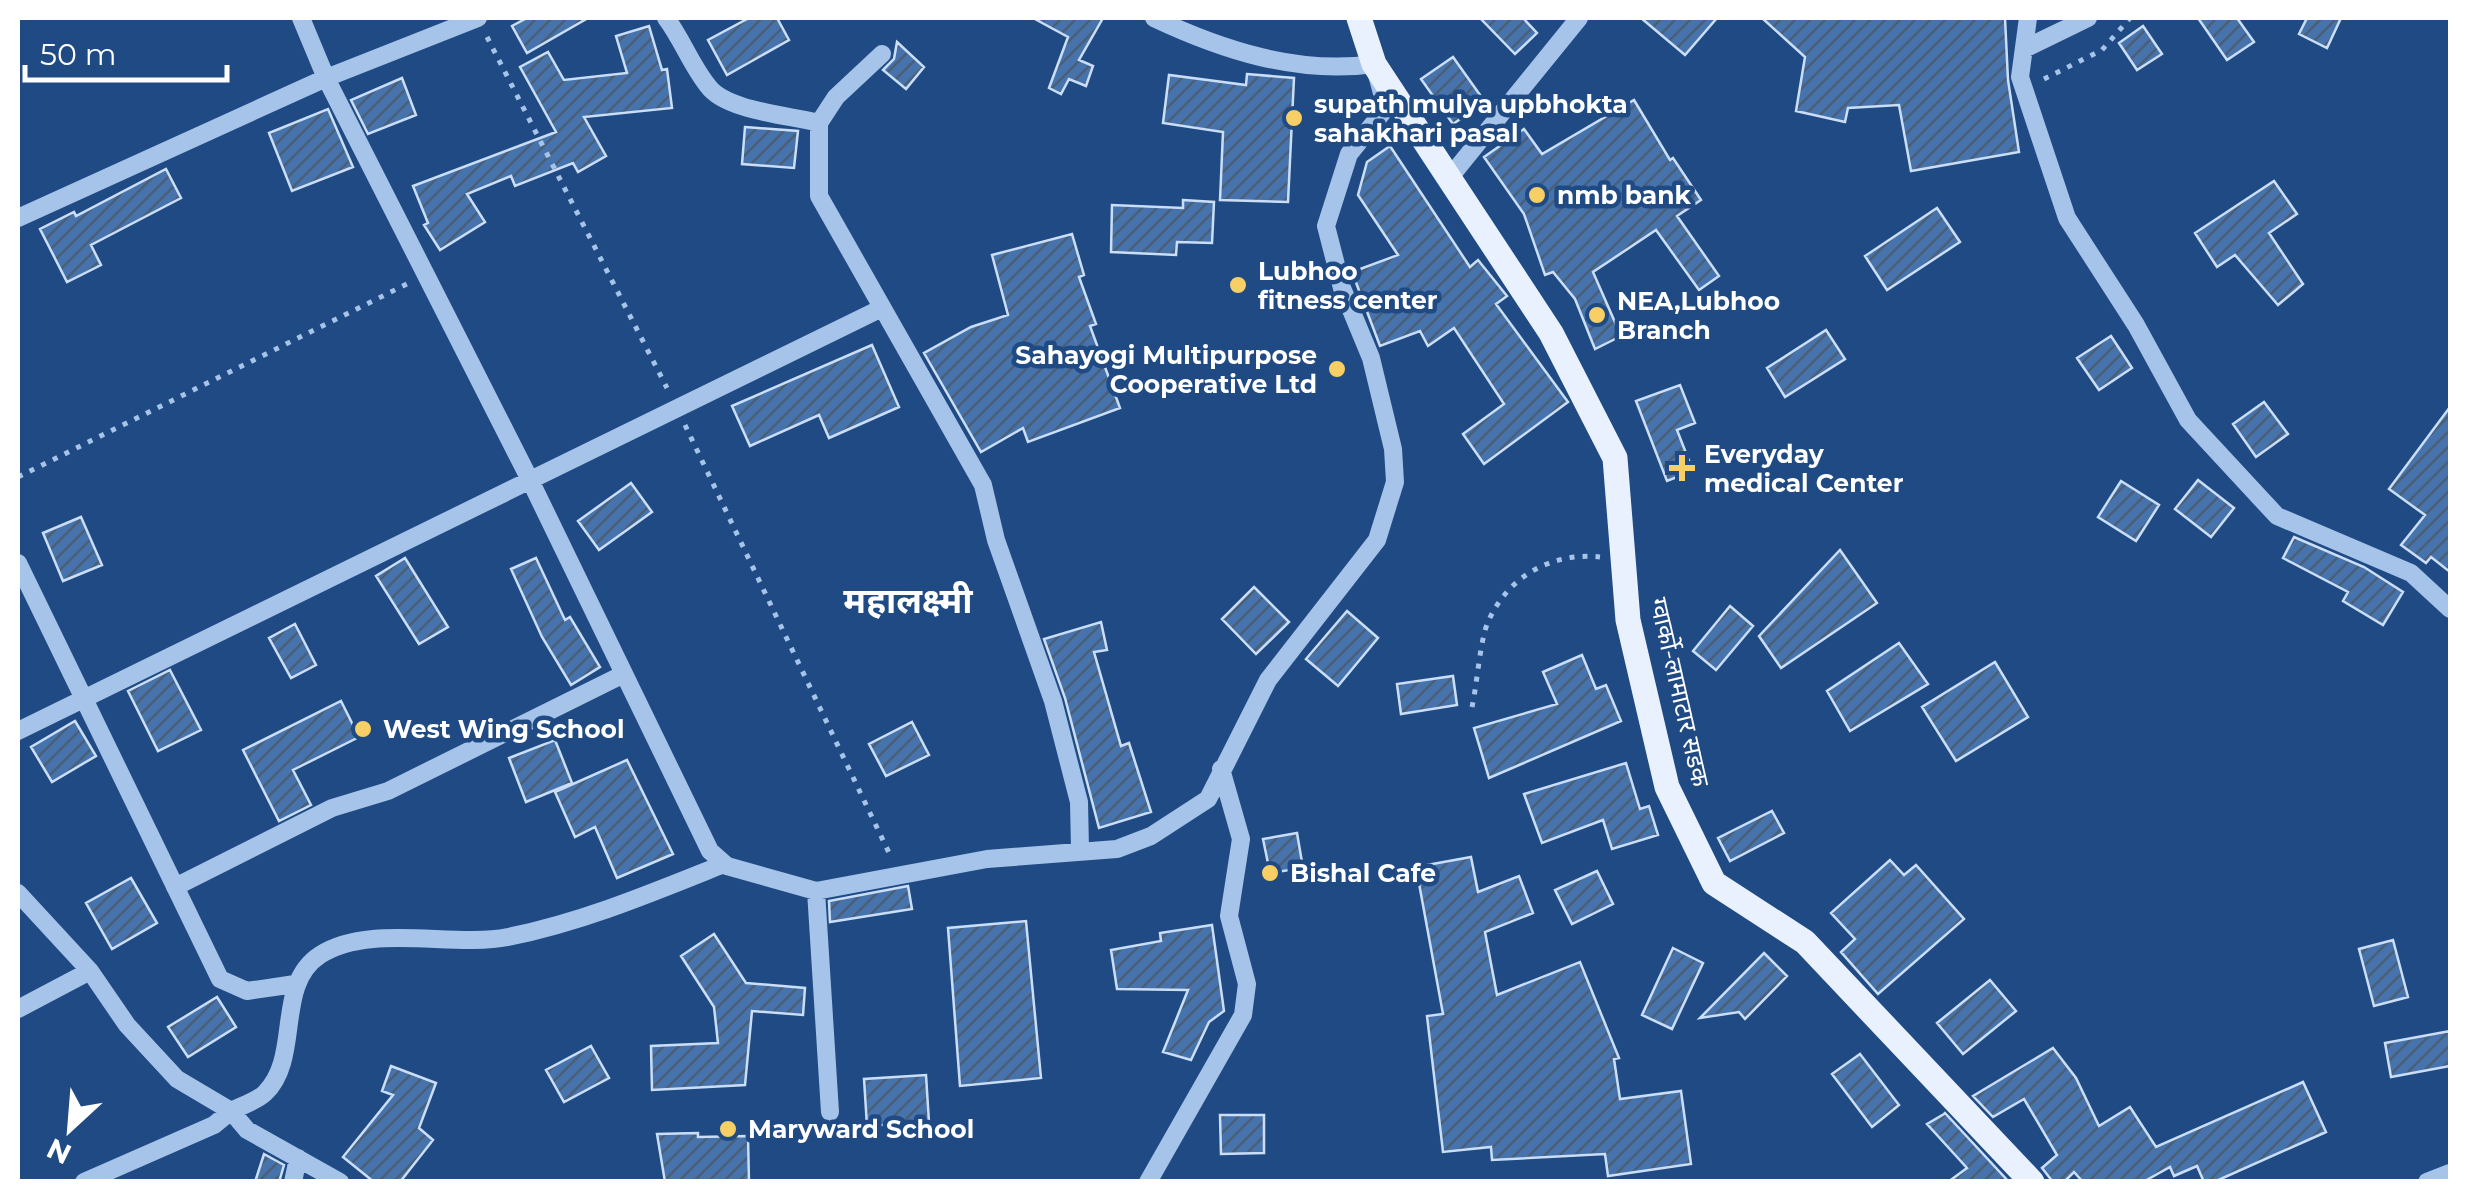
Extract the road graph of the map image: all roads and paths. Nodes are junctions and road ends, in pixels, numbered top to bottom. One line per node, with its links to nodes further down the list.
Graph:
1 (302, 18): 13 (street)
2 (478, 18): 13 (street); 20 (path)
3 (666, 18): 15 (street)
4 (1154, 18): 12 (street)
5 (1360, 18): 12 (main road, ग्वार्को-लामाटार सडक)
6 (1579, 18): 16 (street)
7 (2028, 18): 10 (street)
8 (2088, 18): 10 (street)
9 (2130, 18): 14 (path)
10 (2024, 48): 25 (street)
11 (882, 54): 15 (street)
12 (1374, 64): 16 (main road, ग्वार्को-लामाटार सडक); 30 (street)
13 (326, 78): 17 (street); 18 (street)
14 (2032, 85)
15 (820, 124): 19 (street)
16 (1450, 178): 23 (main road, ग्वार्को-लामाटार सडक)
17 (18, 218)
18 (427, 274): 21 (path); 22 (street)
19 (882, 308): 20 (street); 31 (street)
20 (678, 410): 22 (street); 33 (path)
21 (18, 477)
22 (530, 480): 26 (street); 27 (street)
23 (1623, 559): 28 (path); 48 (main road, ग्वार्को-लामाटार सडक)
24 (18, 563): 27 (street)
25 (2450, 609)
26 (624, 674): 32 (street); 34 (street)
27 (81, 697): 29 (street); 34 (street)
28 (1472, 706)
29 (18, 731)
30 (1221, 769): 31 (street); 47 (street)
31 (1080, 849): 33 (street)
32 (724, 864): 35 (street); 38 (street)
33 (899, 873): 35 (street)
34 (175, 887): 38 (street)
35 (816, 891): 41 (street)
36 (18, 893): 37 (street)
37 (90, 971): 39 (street); 40 (street)
38 (295, 984): 40 (street)
39 (18, 1009)
40 (231, 1111): 42 (street); 44 (street)
41 (830, 1112)
42 (298, 1158): 45 (street); 46 (street)
43 (2450, 1173): 49 (street)
44 (84, 1182)
45 (293, 1182)
46 (340, 1182)
47 (1148, 1182)
48 (2032, 1182)
49 (2427, 1182)

